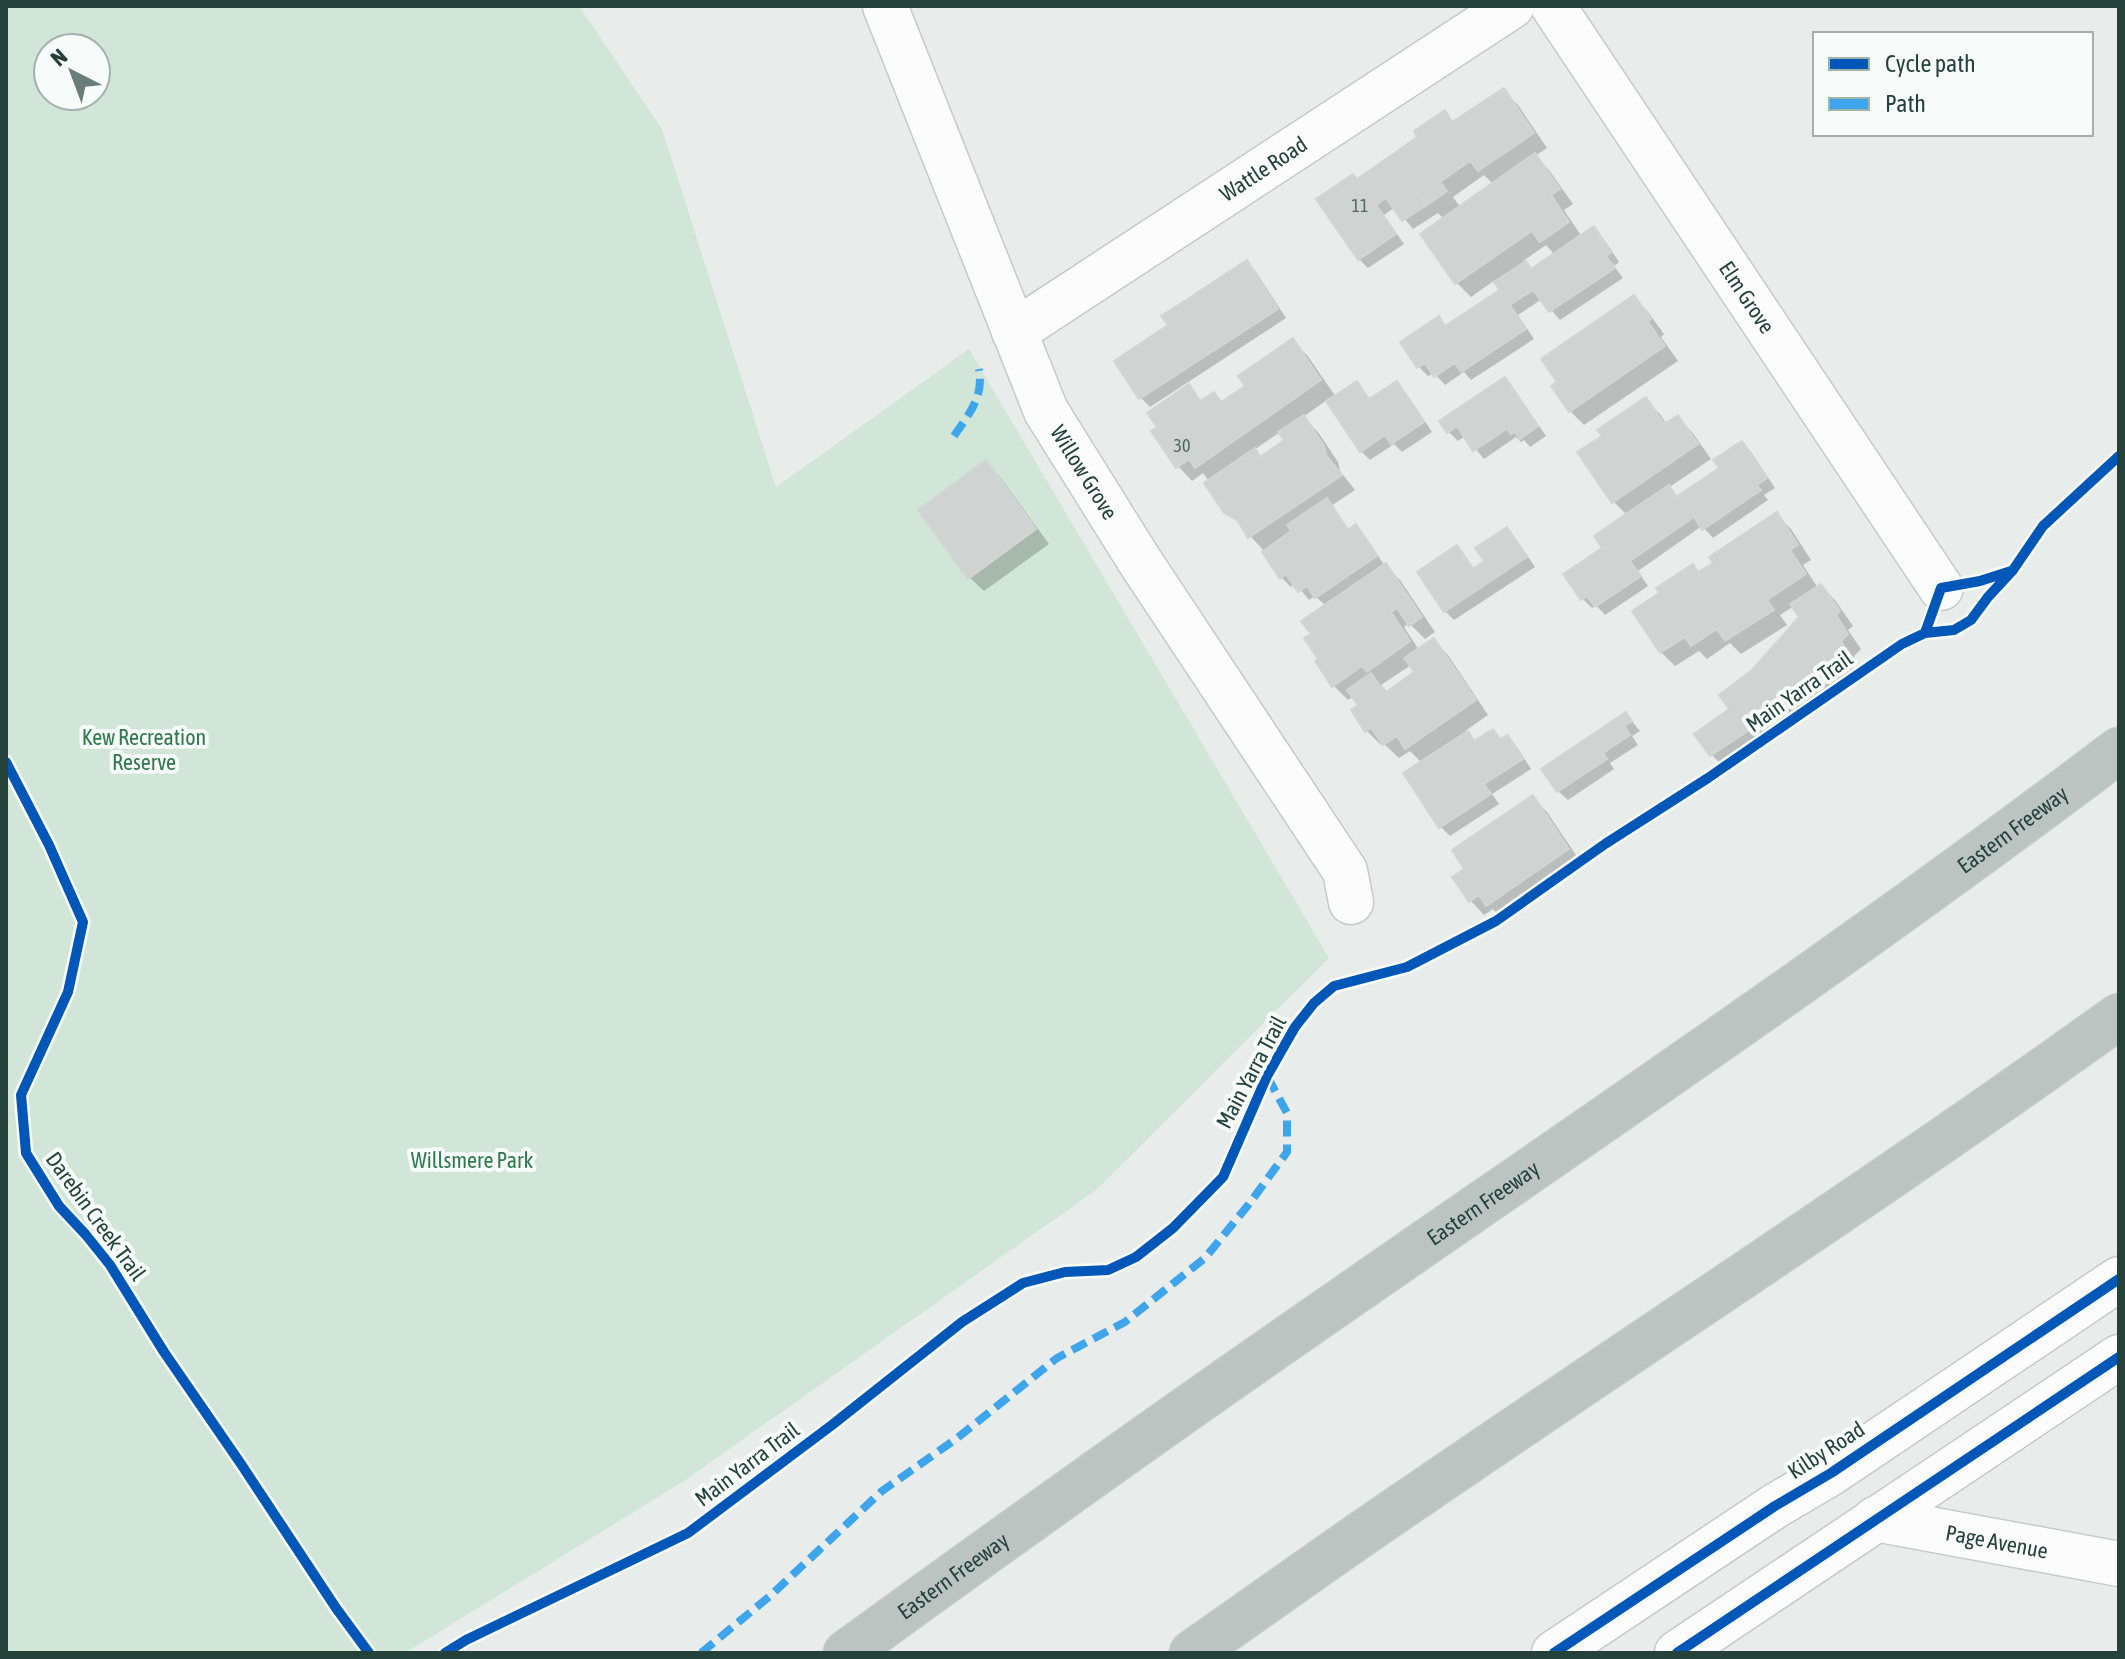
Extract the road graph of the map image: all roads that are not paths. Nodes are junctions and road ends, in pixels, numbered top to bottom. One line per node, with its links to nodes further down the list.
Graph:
1 (885, 6): 4 (street, Willow Grove)
2 (1512, 6): 4 (street, Wattle Road)
3 (1553, 6): 5 (street, Elm Grove)
4 (1014, 332): 7 (street, Willow Grove)
5 (1941, 588)
6 (2119, 750): 15 (highway, Eastern Freeway)
7 (1351, 902)
8 (2119, 1016): 16 (highway)
9 (2119, 1279): 11 (street, Kilby Road)
10 (2119, 1357): 12 (street)
11 (1775, 1506): 13 (street); 17 (street, Kilby Road)
12 (1875, 1519): 13 (street); 14 (street, Page Avenue)
13 (1812, 1563): 18 (street)
14 (2119, 1564)
15 (846, 1653)
16 (1192, 1653)
17 (1554, 1653)
18 (1677, 1653)

